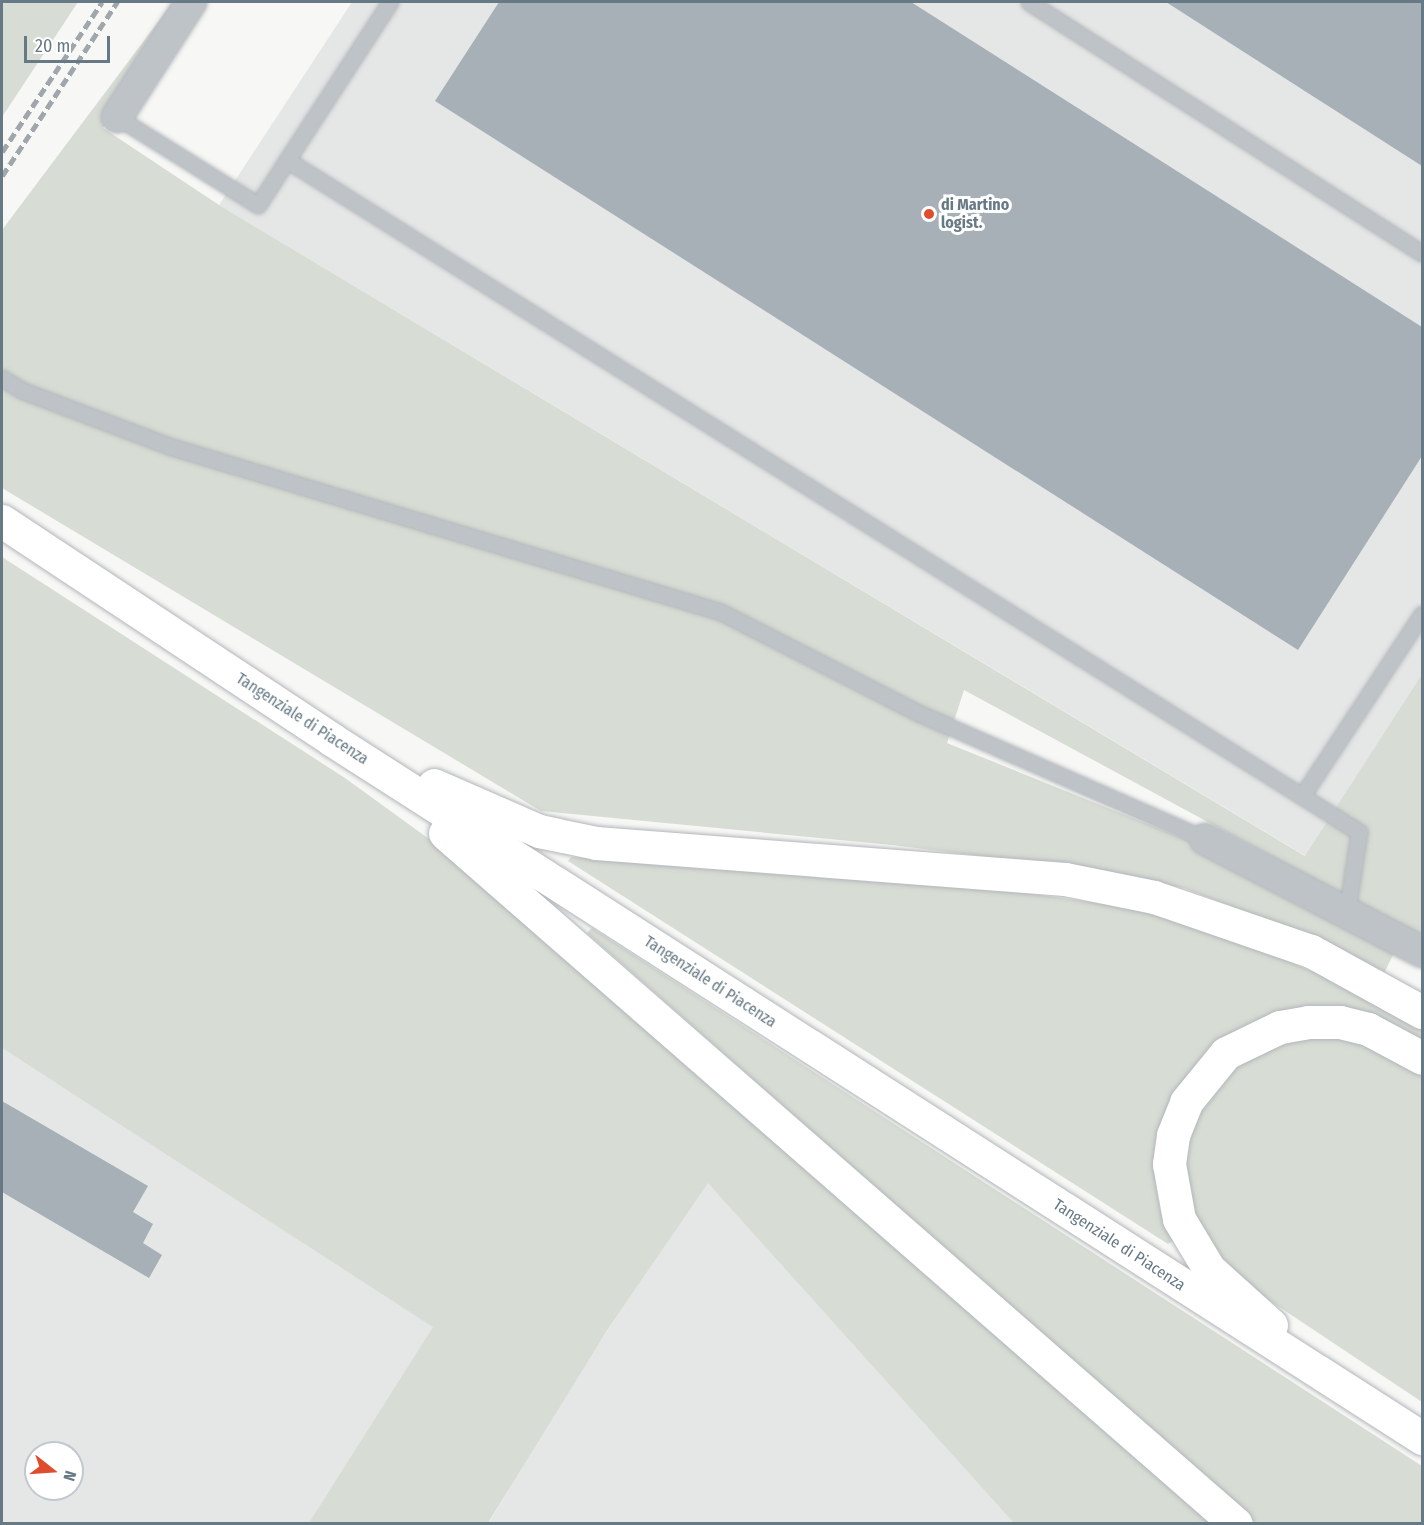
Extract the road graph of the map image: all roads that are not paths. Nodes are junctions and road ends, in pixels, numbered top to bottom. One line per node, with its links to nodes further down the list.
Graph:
1 (191, 2): 4 (street)
2 (390, 2): 5 (lane)
3 (1029, 2): 6 (lane)
4 (117, 117): 5 (lane)
5 (287, 160): 11 (lane)
6 (1422, 253)
7 (2, 378): 12 (lane)
8 (2, 521): 10 (highway, Tangenziale di Piacenza)
9 (1422, 614): 11 (lane)
10 (331, 739): 15 (highway); 17 (highway, Tangenziale di Piacenza); 19 (highway)
11 (1302, 796): 13 (lane)
12 (1205, 839): 13 (street)
13 (1347, 911): 14 (street)
14 (1422, 952)
15 (1422, 1012)
16 (1422, 1058): 17 (highway)
17 (1327, 1378): 18 (highway, Tangenziale di Piacenza)
18 (1422, 1438)
19 (1236, 1524)

